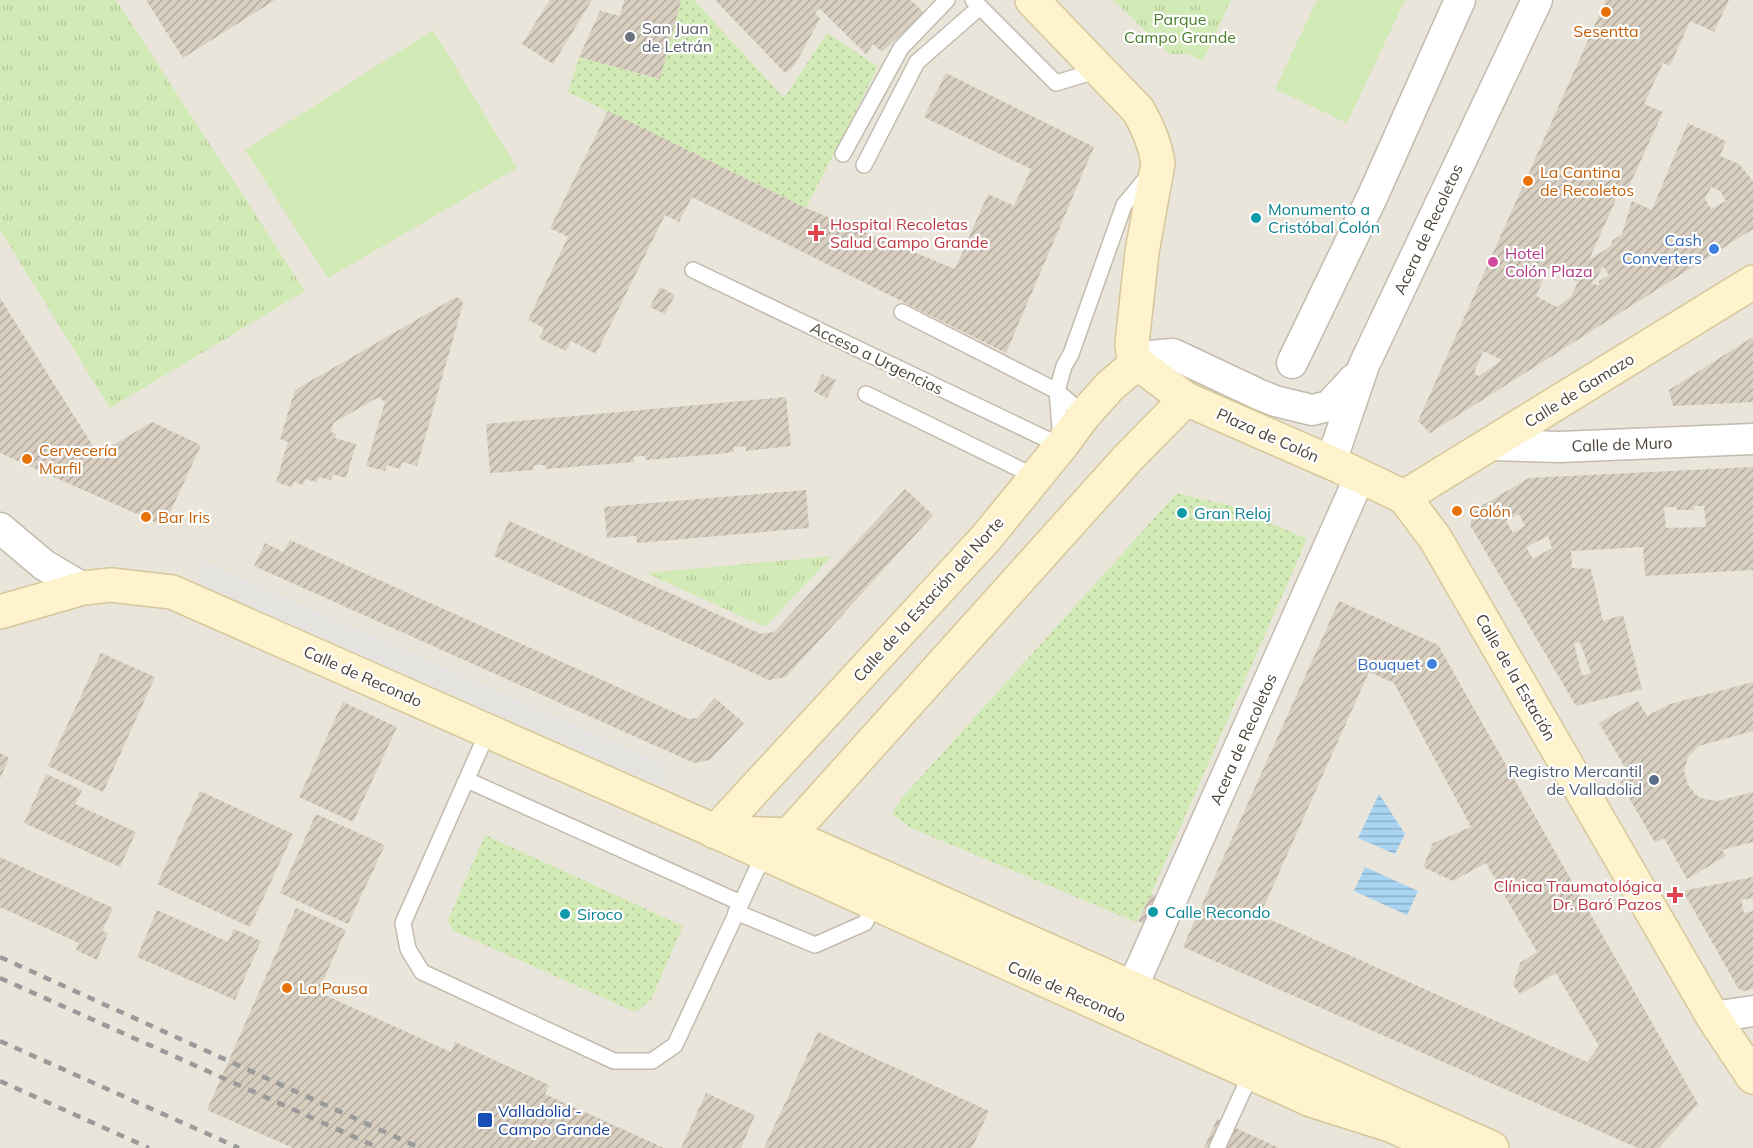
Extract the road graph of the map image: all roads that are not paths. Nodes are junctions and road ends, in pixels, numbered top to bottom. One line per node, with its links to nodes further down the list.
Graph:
1 (947, 0): 7 (lane)
2 (1032, 0): 6 (street)
3 (1460, 0): 13 (street)
4 (1537, 0): 14 (street, Acera de Recoletos)
5 (977, 4): 6 (lane); 9 (lane)
6 (1099, 70): 8 (street)
7 (843, 154)
8 (1158, 163): 15 (street); 16 (lane)
9 (864, 165)
10 (693, 270): 22 (lane, Acceso a Urgencias)
11 (1753, 282): 21 (street, Calle de Gamazo)
12 (902, 312): 16 (lane)
13 (1292, 363)
14 (1364, 365): 15 (street, Plaza de Colón); 23 (street, Acera de Recoletos)
15 (1129, 371): 18 (street, Plaza de Colón); 19 (street, Calle de la Estación del Norte)
16 (1057, 392): 19 (lane); 22 (lane)
17 (866, 394): 24 (lane)
18 (1178, 408): 23 (street, Plaza de Colón); 33 (street)
19 (1083, 415): 22 (street, Calle de la Estación del Norte)
20 (1753, 439): 21 (street, Calle de Muro)
21 (1491, 445): 26 (street, Calle de Gamazo)
22 (1061, 446): 24 (street, Calle de la Estación del Norte)
23 (1331, 462): 26 (street, Plaza de Colón)
24 (1036, 477): 32 (street, Calle de la Estación del Norte)
25 (1354, 490): 37 (street, Acera de Recoletos)
26 (1404, 497): 39 (street, Calle de la Estación)
27 (0, 528): 28 (street)
28 (83, 588): 29 (street, Calle de Recondo); 30 (street, Calle de Recondo)
29 (0, 612)
30 (488, 731): 31 (lane); 32 (street, Calle de Recondo)
31 (467, 780): 35 (lane); 35 (lane)
32 (715, 832): 33 (street, Calle de Recondo)
33 (777, 844): 34 (street, Calle de Recondo); 35 (lane); 36 (street, Calle de Recondo)
34 (874, 904): 35 (lane); 36 (lane, Calle de Recondo); 40 (street, Calle de Recondo)
35 (739, 907)
36 (1089, 969): 37 (street, Calle de Recondo)
37 (1137, 990): 40 (lane, Calle de Recondo); 42 (street, Calle de Recondo)
38 (1753, 1011): 39 (street)
39 (1713, 1017): 41 (street, Calle de la Estación)
40 (1255, 1072): 42 (lane); 43 (lane); 44 (street, Calle de Recondo)
41 (1753, 1077)
42 (1369, 1093): 45 (street, Calle de Recondo)
43 (1216, 1148)
44 (1442, 1148)
45 (1492, 1148)

